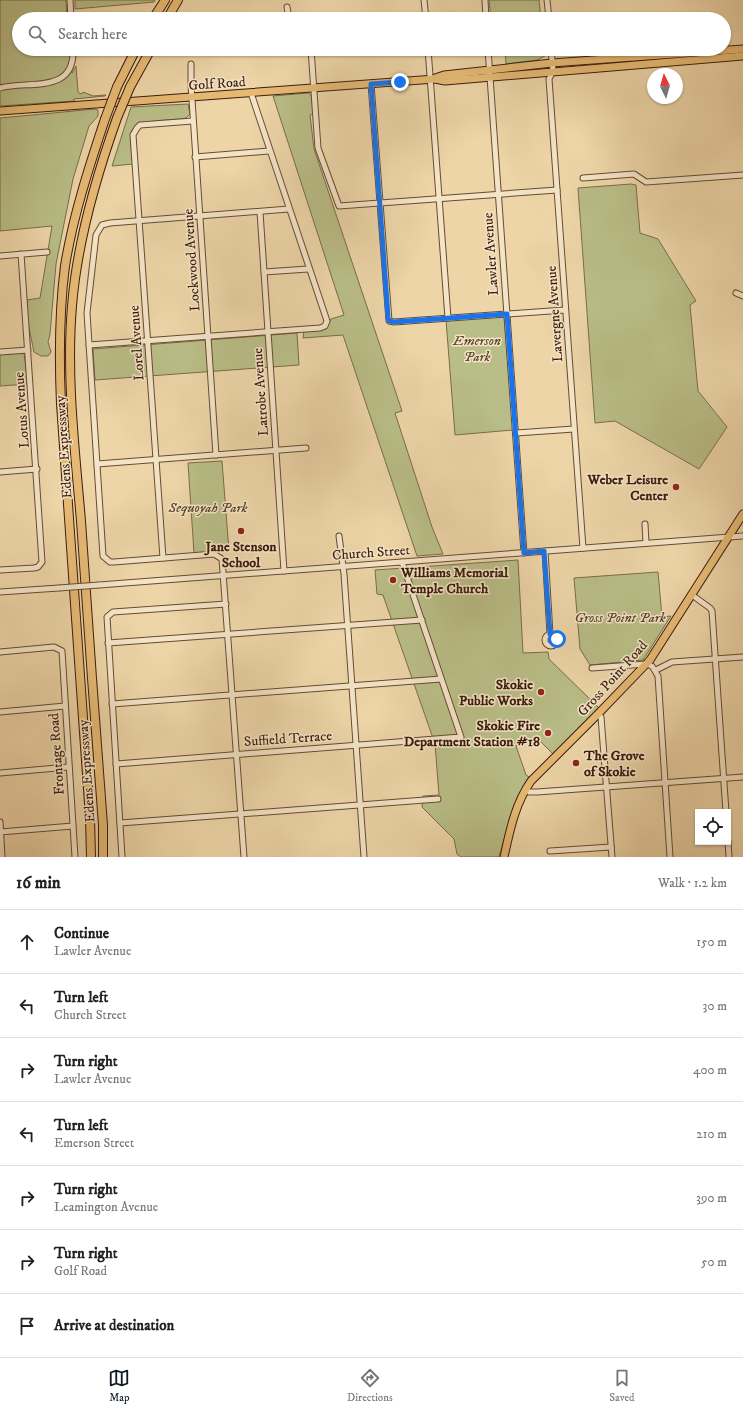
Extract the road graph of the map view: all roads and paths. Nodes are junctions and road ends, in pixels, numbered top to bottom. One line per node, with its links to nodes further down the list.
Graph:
1 (70, 0): 8 (street)
2 (165, 0): 9 (highway)
3 (178, 0): 10 (highway)
4 (424, 0): 12 (street)
5 (485, 0): 13 (street)
6 (547, 0): 14 (street)
7 (287, 7): 11 (street)
8 (71, 12)
9 (157, 12)
10 (171, 12)
11 (288, 12)
12 (425, 12)
13 (486, 12)
14 (548, 12)
15 (743, 49): 16 (main road, Golf Road)
16 (731, 50)
17 (72, 56): 33 (street)
18 (132, 56): 136 (highway, Edens Expressway, bridge)
19 (147, 56): 137 (highway, Edens Expressway, bridge)
20 (312, 56): 34 (street)
21 (429, 56): 30 (street)
22 (489, 56): 29 (street, Lawler Avenue)
23 (551, 56): 27 (street)
24 (669, 56): 27 (main road, Golf Road)
25 (743, 56): 27 (main road, Golf Road)
26 (191, 64): 36 (street, Lockwood Avenue)
27 (552, 67): 28 (main road, Golf Road); 29 (main road, Golf Road); 31 (street)
28 (542, 72): 29 (main road, Golf Road); 31 (street)
29 (490, 74): 30 (main road, Golf Road); 44 (street, Lawler Avenue)
30 (433, 79): 32 (main road, Golf Road); 45 (street)
31 (549, 79): 43 (street, Lavergne Avenue)
32 (371, 84): 34 (main road, Golf Road); 46 (street)
33 (0, 88)
34 (314, 88): 35 (main road, Golf Road); 46 (street)
35 (251, 93): 36 (main road, Golf Road); 39 (street)
36 (192, 98): 37 (main road, Golf Road); 38 (street, Lockwood Avenue)
37 (0, 112)
38 (193, 121): 40 (street, Lockwood Avenue); 50 (street, Lorel Avenue)
39 (269, 151): 40 (street); 47 (street)
40 (195, 157): 49 (street, Lockwood Avenue)
41 (743, 175): 42 (street)
42 (583, 178)
43 (557, 190): 44 (street); 58 (street, Lavergne Avenue)
44 (498, 194): 45 (street); 59 (street, Lawler Avenue)
45 (438, 199): 46 (street); 60 (street)
46 (380, 203): 60 (street)
47 (288, 209): 48 (street); 54 (street)
48 (260, 212): 49 (street); 55 (street, Latrobe Avenue)
49 (200, 216): 50 (street); 62 (street, Lockwood Avenue)
50 (140, 221): 63 (street, Lorel Avenue); 64 (street)
51 (47, 252): 52 (street)
52 (21, 254): 53 (street); 65 (street, Lotus Avenue)
53 (0, 256)
54 (308, 269): 55 (street); 61 (street)
55 (264, 272): 61 (street, Latrobe Avenue)
56 (743, 291): 57 (street)
57 (743, 296)
58 (565, 310): 59 (street); 67 (street, Lavergne Avenue)
59 (507, 314): 60 (street); 68 (street, Lawler Avenue)
60 (448, 318)
61 (268, 332): 62 (street); 70 (street, Latrobe Avenue)
62 (208, 336): 63 (street); 71 (street, Lockwood Avenue)
63 (148, 341): 64 (street); 72 (street, Lorel Avenue)
64 (88, 345): 73 (street)
65 (28, 350): 66 (street); 74 (street, Lotus Avenue)
66 (0, 352)
67 (574, 429): 68 (street); 82 (street, Lavergne Avenue)
68 (516, 433): 84 (street, Lawler Avenue)
69 (306, 448): 70 (street)
70 (276, 451): 71 (street); 89 (street, Latrobe Avenue)
71 (216, 455): 72 (street)
72 (156, 460): 73 (street); 85 (street, Lorel Avenue)
73 (97, 464): 85 (street)
74 (37, 469): 75 (street); 88 (street, Lotus Avenue)
75 (0, 472)
76 (743, 514): 80 (main road, Gross Point Road)
77 (645, 524): 81 (street)
78 (339, 536): 87 (street)
79 (743, 536): 80 (street, Church Street)
80 (728, 537): 81 (street, Church Street); 92 (main road, Gross Point Road)
81 (646, 543): 82 (street, Church Street)
82 (583, 548): 83 (street, Church Street)
83 (544, 551): 84 (street, Church Street); 96 (street)
84 (524, 553): 86 (street, Church Street)
85 (163, 558): 90 (street)
86 (402, 562): 87 (street, Church Street); 94 (street)
87 (342, 567): 89 (street, Church Street); 95 (street)
88 (0, 570)
89 (284, 571): 90 (street, Church Street)
90 (224, 576): 91 (street, Church Street, bridge); 93 (street)
91 (0, 592)
92 (692, 595): 101 (street); 102 (main road, Gross Point Road)
93 (226, 604): 97 (street); 98 (street)
94 (422, 620): 95 (street); 105 (street)
95 (348, 626): 97 (street); 107 (street)
96 (550, 634)
97 (228, 635): 98 (street); 108 (street)
98 (108, 643): 109 (street)
99 (0, 652): 110 (street, Frontage Road)
100 (743, 656): 101 (street)
101 (715, 659): 104 (street); 119 (street)
102 (646, 664): 103 (street); 104 (street); 106 (street); 112 (main road, Gross Point Road)
103 (592, 668)
104 (656, 670): 106 (street)
105 (441, 679): 107 (street); 113 (street, Suffield Terrace)
106 (658, 681): 120 (street)
107 (352, 686): 108 (street); 113 (street)
108 (232, 694): 109 (street); 114 (street)
109 (112, 704): 115 (street)
110 (65, 706): 111 (street); 116 (street, Frontage Road)
111 (0, 712)
112 (598, 714): 121 (street); 122 (main road, Gross Point Road)
113 (356, 745): 114 (street, Suffield Terrace); 124 (street)
114 (236, 754): 115 (street, Suffield Terrace); 126 (street)
115 (116, 764): 128 (street)
116 (68, 767): 117 (street); 129 (street, Frontage Road)
117 (0, 773)
118 (743, 777): 119 (street)
119 (723, 778): 120 (street); 125 (street)
120 (665, 783): 121 (street); 143 (street)
121 (607, 787): 122 (street); 132 (street)
122 (526, 788): 141 (main road, Gross Point Road)
123 (438, 799): 124 (street)
124 (360, 805): 126 (street); 140 (street)
125 (726, 809)
126 (241, 814): 128 (street); 139 (street)
127 (0, 822): 130 (street)
128 (120, 823): 138 (street)
129 (73, 826): 130 (street); 135 (street, Frontage Road)
130 (0, 832): 134 (street)
131 (728, 845): 144 (street)
132 (611, 847): 133 (street); 142 (street)
133 (550, 851)
134 (2, 857)
135 (75, 857)
136 (91, 857)
137 (103, 857)
138 (122, 857)
139 (244, 857)
140 (364, 857)
141 (504, 857)
142 (612, 857)
143 (670, 857)
144 (729, 857)

